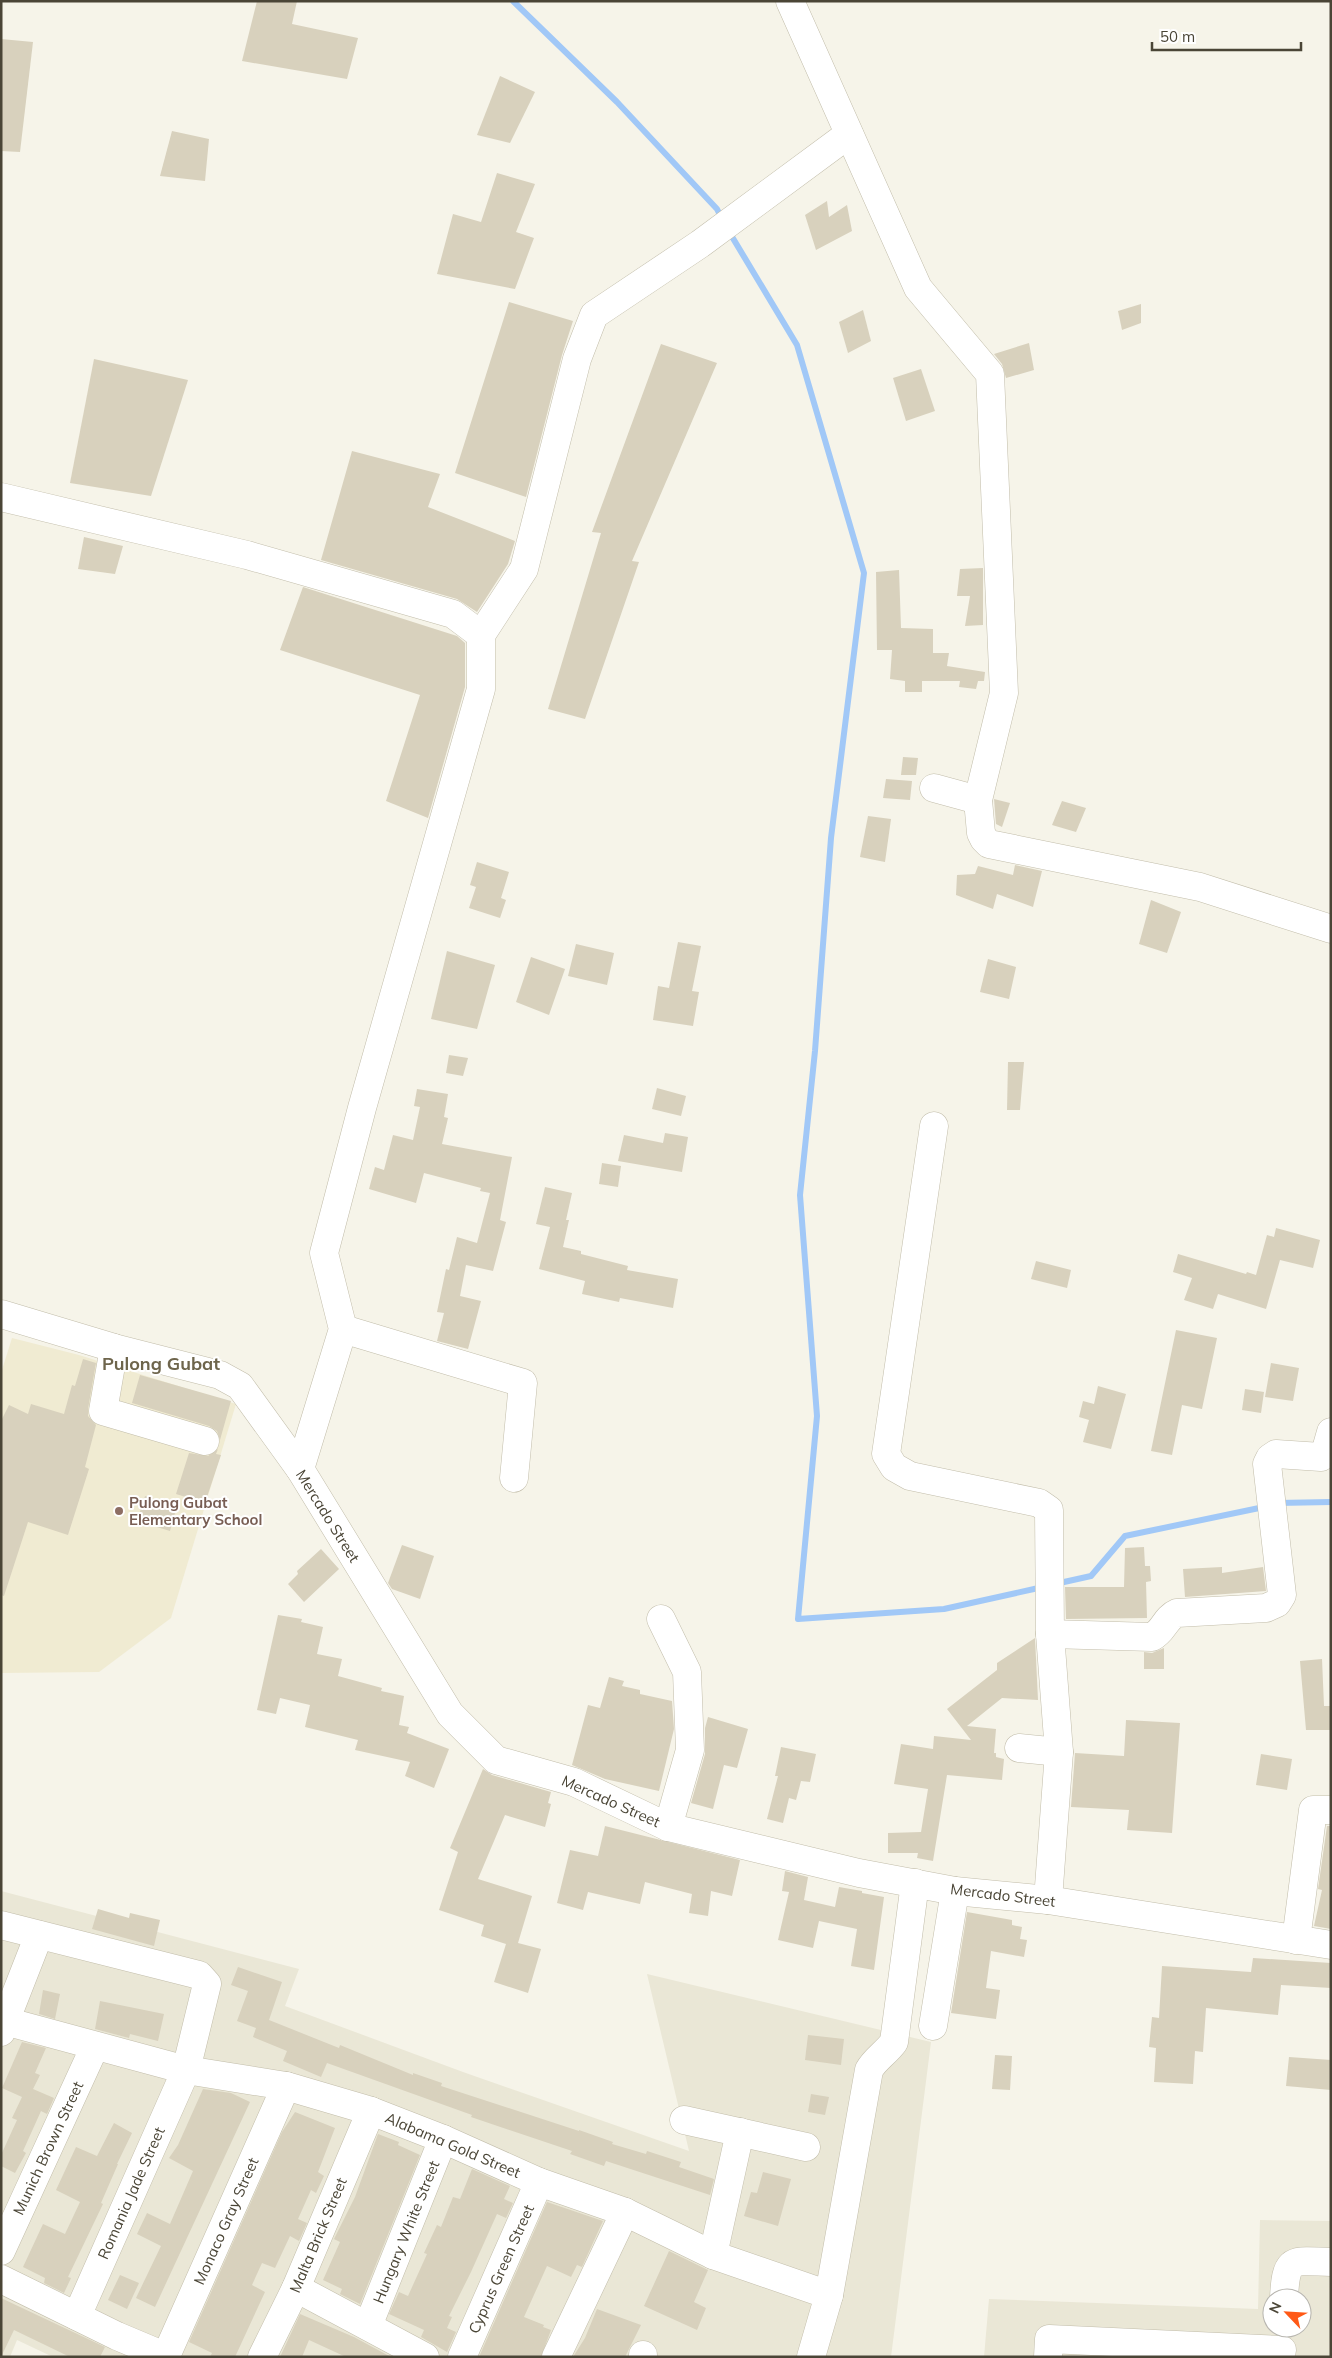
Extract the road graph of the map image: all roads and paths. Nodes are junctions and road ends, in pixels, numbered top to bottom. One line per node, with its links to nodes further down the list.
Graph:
1 (790, 1): 2 (street)
2 (849, 134): 4 (street); 6 (street)
3 (1, 497): 4 (street)
4 (481, 635): 10 (street)
5 (934, 788): 6 (street)
6 (978, 800): 7 (street)
7 (1331, 929)
8 (934, 1126): 17 (street)
9 (1, 1314): 11 (street, Mercado Street)
10 (344, 1329): 14 (street); 15 (street)
11 (114, 1348): 13 (street); 14 (street, Mercado Street)
12 (1331, 1432): 17 (street)
13 (205, 1441)
14 (300, 1469): 21 (street, Mercado Street)
15 (514, 1478)
16 (661, 1619): 21 (street)
17 (1050, 1634): 19 (street)
18 (1019, 1748): 19 (street)
19 (1058, 1752): 24 (street)
20 (1331, 1810): 27 (street)
21 (668, 1827): 22 (street, Mercado Street)
22 (914, 1883): 23 (street, Mercado Street); 47 (street)
23 (954, 1890): 24 (street, Mercado Street); 30 (street)
24 (1048, 1900): 27 (street, Mercado Street)
25 (1, 1925): 26 (street)
26 (40, 1935): 29 (street); 32 (street, Romania Jade Street)
27 (1296, 1940): 28 (street, Mercado Street)
28 (1331, 1945)
29 (3, 2024): 31 (street, Alabama Gold Street)
30 (933, 2026)
31 (95, 2046): 32 (street, Alabama Gold Street); 41 (street, Munich Brown Street)
32 (186, 2070): 33 (street, Alabama Gold Street); 48 (street, Romania Jade Street)
33 (286, 2086): 34 (street, Alabama Gold Street); 51 (street, Monaco Gray Street)
34 (371, 2111): 37 (street, Alabama Gold Street); 45 (street, Malta Brick Street)
35 (684, 2120): 36 (street)
36 (740, 2132): 38 (street); 42 (street)
37 (443, 2139): 39 (street, Alabama Gold Street); 49 (street, Hungary White Street)
38 (806, 2148)
39 (539, 2182): 40 (street, Alabama Gold Street); 54 (street, Cyprus Green Street)
40 (625, 2212): 42 (street, Alabama Gold Street); 55 (street)
41 (1, 2251)
42 (713, 2255): 47 (street, Alabama Gold Street)
43 (1331, 2262): 46 (street)
44 (1, 2278): 48 (street)
45 (296, 2288): 49 (street); 52 (street, Malta Brick Street)
46 (1284, 2288)
47 (830, 2295): 56 (street)
48 (77, 2316): 51 (street)
49 (368, 2326): 53 (street)
50 (1282, 2345): 57 (street)
51 (166, 2356)
52 (262, 2357)
53 (425, 2357)
54 (462, 2357)
55 (556, 2357)
56 (811, 2357)
57 (1048, 2357)

